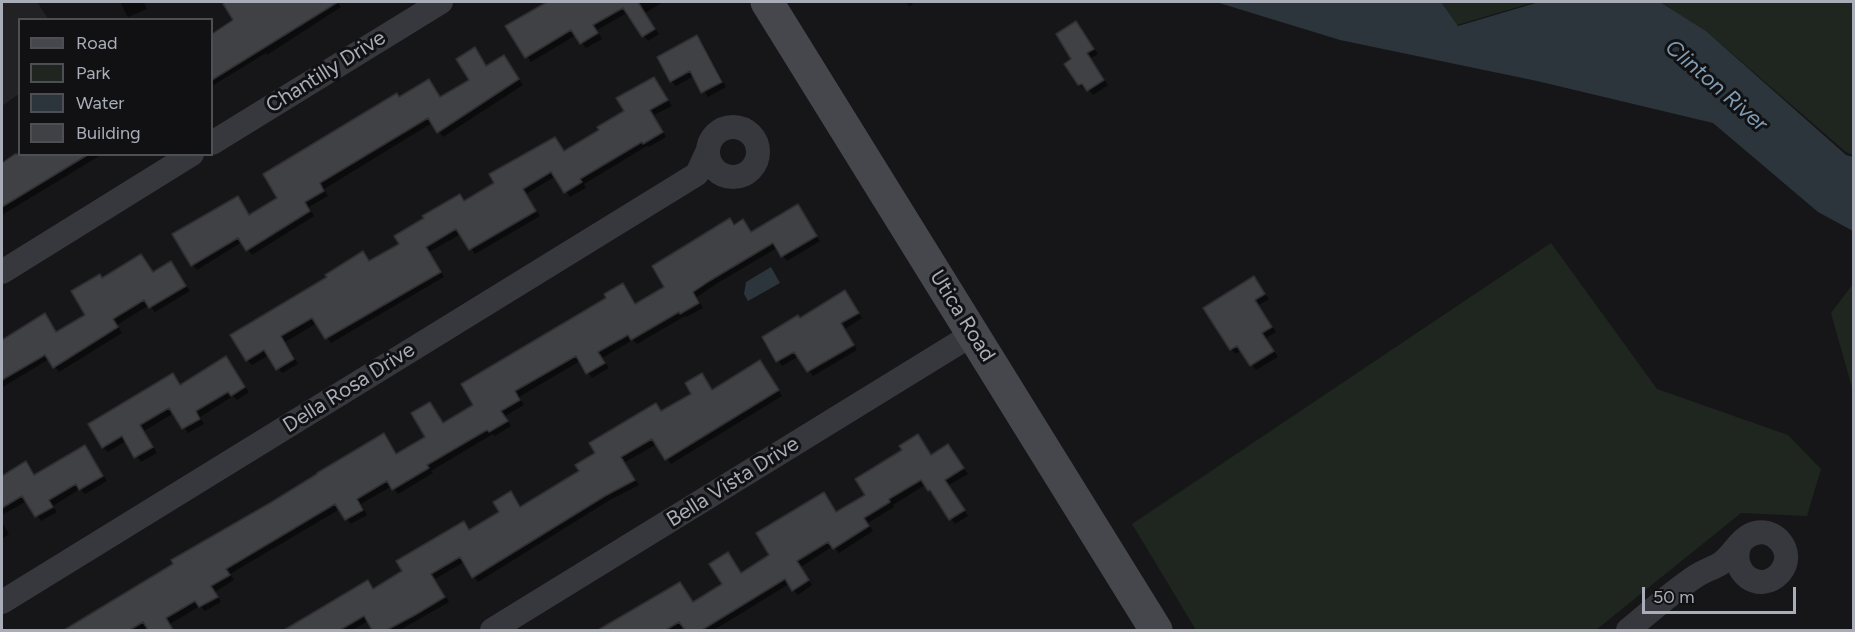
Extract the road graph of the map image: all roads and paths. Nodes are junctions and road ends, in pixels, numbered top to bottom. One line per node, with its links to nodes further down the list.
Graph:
1 (441, 2): 3 (street, Chantilly Drive)
2 (766, 2): 9 (street, Utica Road)
3 (213, 141)
4 (708, 150): 6 (street); 7 (street); 7 (street)
5 (189, 156): 8 (street)
6 (697, 174): 7 (street); 13 (street, Della Rosa Drive)
7 (725, 176)
8 (2, 272)
9 (974, 334): 14 (street, Bella Vista Drive); 15 (street, Utica Road)
10 (1740, 544): 11 (street); 12 (street); 12 (street)
11 (1720, 564): 12 (street); 16 (street)
12 (1744, 574)
13 (2, 602)
14 (492, 630)
15 (1156, 630)
16 (1628, 630)

